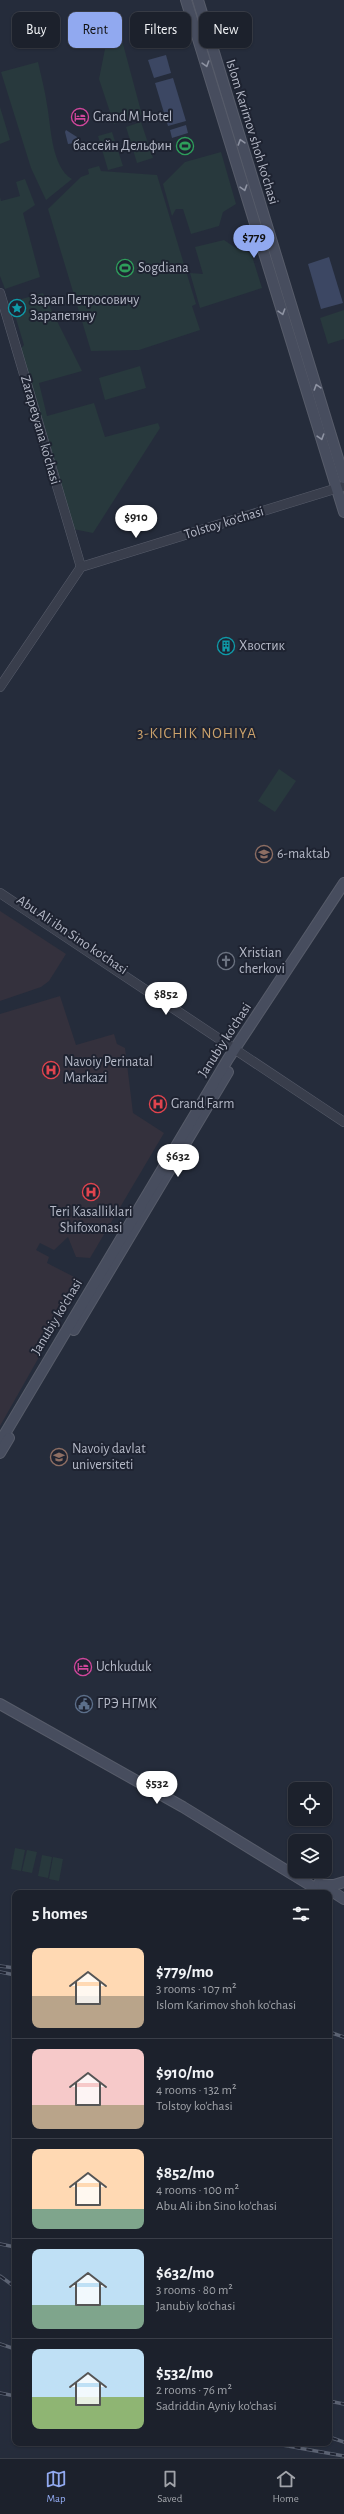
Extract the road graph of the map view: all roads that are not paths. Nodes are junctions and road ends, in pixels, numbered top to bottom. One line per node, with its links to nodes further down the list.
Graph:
1 (186, 0): 5 (main road, Islom Karimov shoh ko'chasi, one-way to 5)
2 (198, 0): 4 (main road, Islom Karimov shoh ko'chasi, one-way to 2)
3 (0, 293): 7 (street, Zarapetyana ko'chasi)
4 (344, 478)
5 (340, 488): 6 (main road, Islom Karimov shoh ko'chasi); 7 (street, Tolstoy ko'chasi)
6 (344, 512)
7 (81, 567): 8 (street)
8 (0, 687)
9 (344, 883): 13 (main road, Janubiy ko'chasi)
10 (0, 887): 13 (street, Abu Ali ibn Sino ko'chasi)
11 (0, 893): 13 (street, Abu Ali ibn Sino ko'chasi)
12 (344, 896): 13 (main road, Janubiy ko'chasi)
13 (238, 1048): 14 (street, Abu Ali ibn Sino ko'chasi); 15 (street, Abu Ali ibn Sino ko'chasi); 16 (main road, Janubiy ko'chasi); 17 (main road, Janubiy ko'chasi)
14 (344, 1115)
15 (344, 1122)
16 (0, 1442)
17 (0, 1453)
18 (0, 1697): 20 (main road)
19 (0, 1704): 23 (main road)
20 (288, 1864)
21 (308, 1878): 23 (main road)
22 (344, 1882): 23 (main road)
23 (322, 1889)

